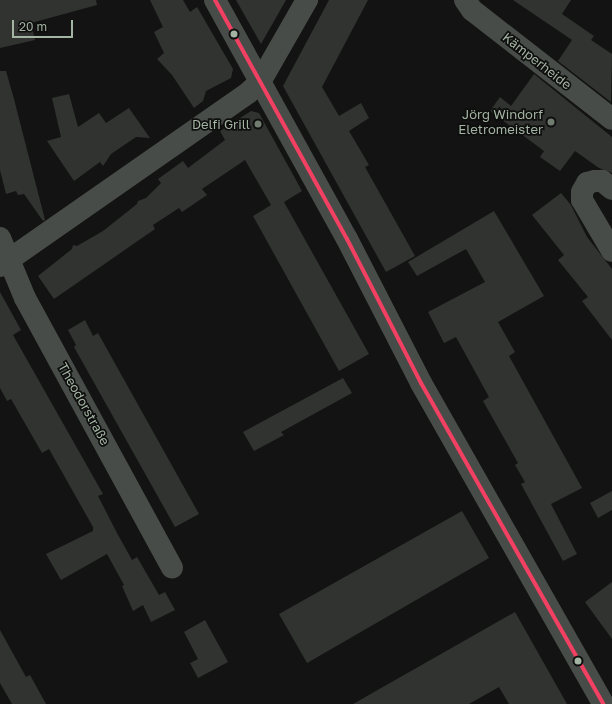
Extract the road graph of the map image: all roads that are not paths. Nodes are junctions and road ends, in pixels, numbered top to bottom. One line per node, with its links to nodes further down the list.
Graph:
1 (215, 0): 4 (street)
2 (307, 0): 4 (street)
3 (465, 0): 5 (street, Kämperheide)
4 (260, 82): 9 (street); 11 (street)
5 (612, 119)
6 (612, 189): 8 (street)
7 (0, 238): 9 (street, Theodorstraße)
8 (612, 251)
9 (4, 263): 10 (street, Theodorstraße)
10 (172, 568)
11 (604, 694)

